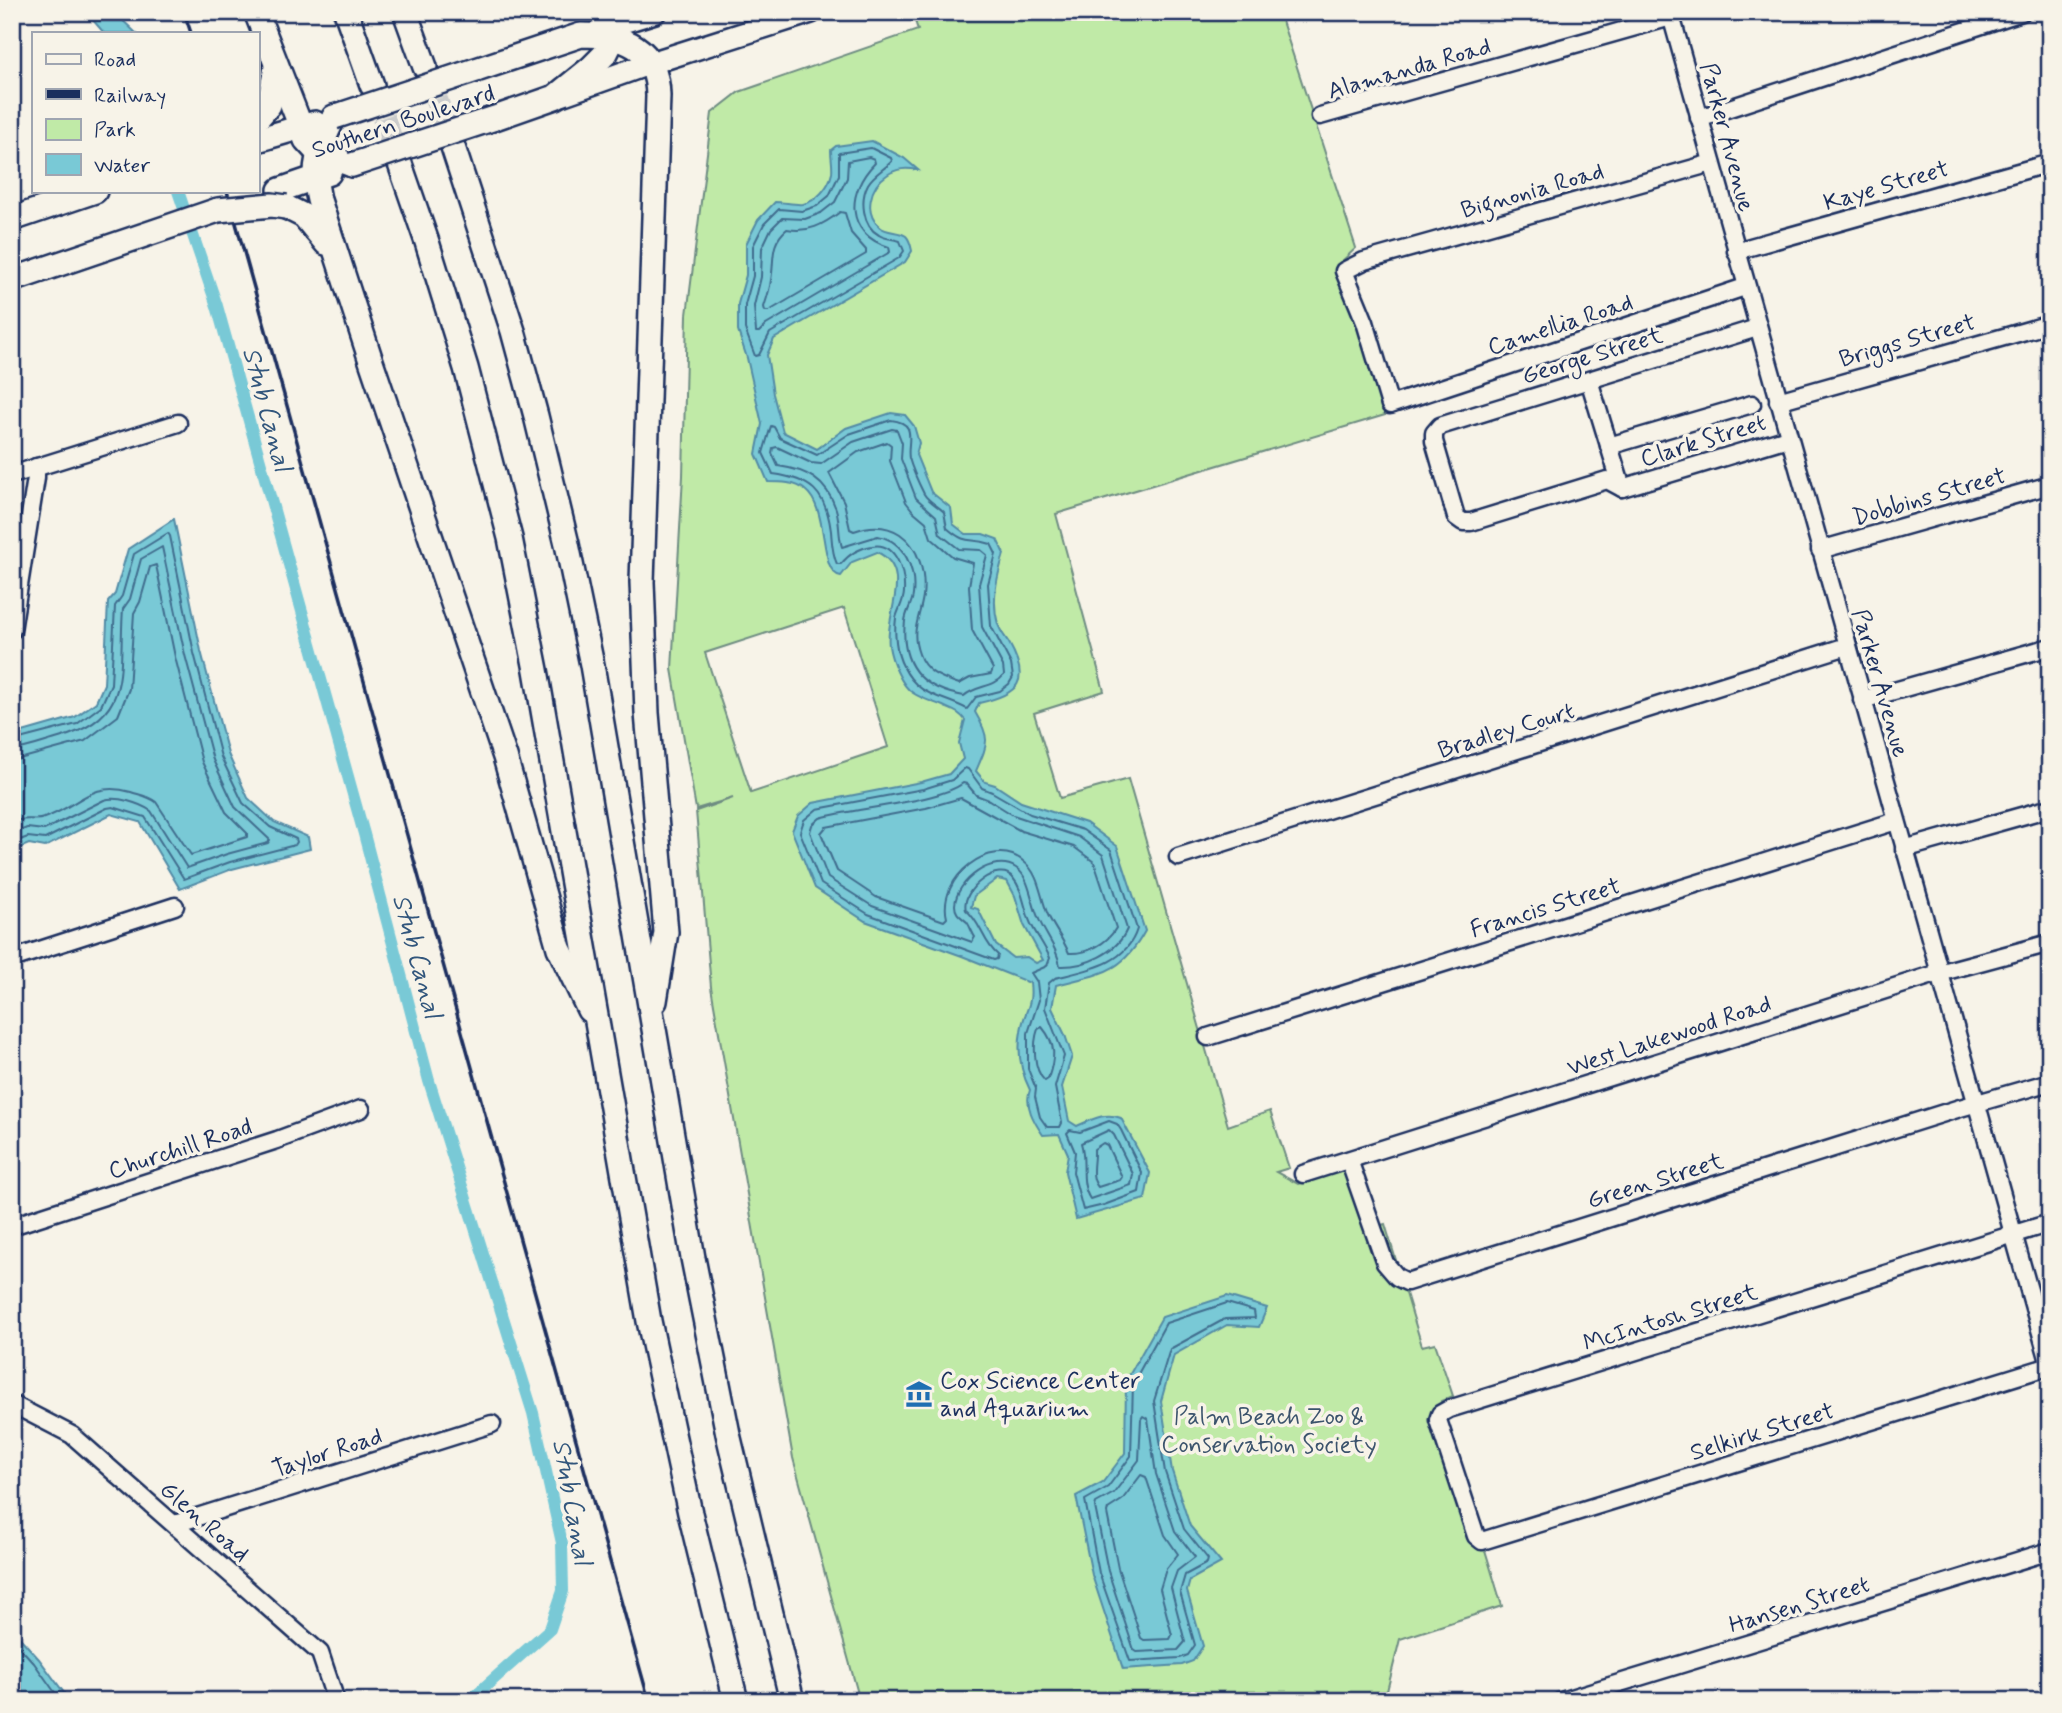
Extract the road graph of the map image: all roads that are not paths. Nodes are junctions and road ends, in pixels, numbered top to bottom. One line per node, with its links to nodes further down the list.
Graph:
1 (256, 12): 10 (highway)
2 (346, 12): 12 (highway)
3 (405, 12): 11 (highway)
4 (655, 12): 8 (main road)
5 (811, 12): 9 (main road, Southern Boulevard)
6 (2022, 12): 16 (street)
7 (1671, 15): 14 (street, Alamanda Road); 16 (street, Parker Avenue)
8 (617, 24): 9 (highway); 13 (highway); 15 (highway, Southern Boulevard, bridge)
9 (651, 63): 13 (main road, Southern Boulevard); 60 (highway)
10 (277, 64): 17 (highway); 18 (highway)
11 (425, 67)
12 (372, 85)
13 (555, 97): 24 (highway, Southern Boulevard, bridge)
14 (1320, 116)
15 (334, 117): 17 (highway, Southern Boulevard); 20 (highway)
16 (1699, 118): 21 (street, Parker Avenue)
17 (299, 127): 18 (highway, Southern Boulevard); 20 (highway)
18 (259, 133)
19 (453, 147): 60 (highway)
20 (318, 153): 24 (highway); 25 (highway)
21 (1712, 163): 29 (street, Parker Avenue); 38 (street, Bignonia Road)
22 (2050, 163): 29 (street, Kaye Street)
23 (400, 164): 61 (highway)
24 (352, 165): 25 (highway, Southern Boulevard)
25 (315, 177): 27 (highway, Southern Boulevard); 30 (highway)
26 (93, 192): 28 (highway)
27 (283, 198): 30 (highway); 31 (highway, bridge)
28 (12, 219)
29 (1736, 251): 32 (street, Parker Avenue)
30 (339, 260): 61 (highway)
31 (12, 280)
32 (1745, 287): 34 (street, Parker Avenue); 38 (street, Camellia Road)
33 (2050, 324): 36 (street, Briggs Street)
34 (1757, 328): 35 (street, George Street); 36 (street, Parker Avenue)
35 (1589, 380): 41 (street); 46 (street, George Street)
36 (1778, 401): 40 (street, Parker Avenue)
37 (1752, 404): 41 (street)
38 (1390, 405)
39 (178, 423): 42 (street)
40 (1788, 438): 45 (street, Clark Street); 47 (street, Parker Avenue)
41 (1609, 446): 45 (street)
42 (36, 467): 43 (street); 48 (street)
43 (12, 475)
44 (2050, 485): 47 (street, Dobbins Street)
45 (1622, 488): 46 (street, Clark Street)
46 (1471, 522)
47 (1820, 550): 49 (street, Parker Avenue)
48 (12, 630)
49 (1847, 646): 51 (street, Parker Avenue); 55 (street, Bradley Court)
50 (2050, 647): 51 (street)
51 (1862, 700): 53 (street, Parker Avenue)
52 (2050, 808): 54 (street)
53 (1896, 821): 54 (street, Parker Avenue); 62 (street, Francis Street)
54 (1904, 849): 59 (street, Parker Avenue)
55 (1178, 857)
56 (175, 906): 58 (street)
57 (2050, 943): 59 (street, West Lakewood Road)
58 (12, 959)
59 (1939, 973): 64 (street, Parker Avenue); 66 (street, West Lakewood Road)
60 (652, 1017): 79 (highway)
61 (599, 1028): 78 (highway)
62 (1208, 1037)
63 (2050, 1082): 64 (street, Green Street)
64 (1976, 1103): 66 (street, Green Street); 70 (street, Parker Avenue)
65 (361, 1109): 69 (street, Churchill Road)
66 (1349, 1160): 67 (street, West Lakewood Road)
67 (1303, 1174)
68 (2050, 1223): 70 (street, McIntosh Street)
69 (12, 1226)
70 (2012, 1235): 71 (street, Parker Avenue); 75 (street, McIntosh Street)
71 (2050, 1365): 75 (street, Selkirk Street)
72 (12, 1404): 74 (street, Glen Road)
73 (492, 1424): 74 (street, Taylor Road)
74 (175, 1524): 77 (street, Glen Road)
75 (1487, 1540)
76 (2050, 1551): 80 (street, Hansen Street)
77 (336, 1701)
78 (736, 1701)
79 (792, 1701)
80 (1561, 1701)

